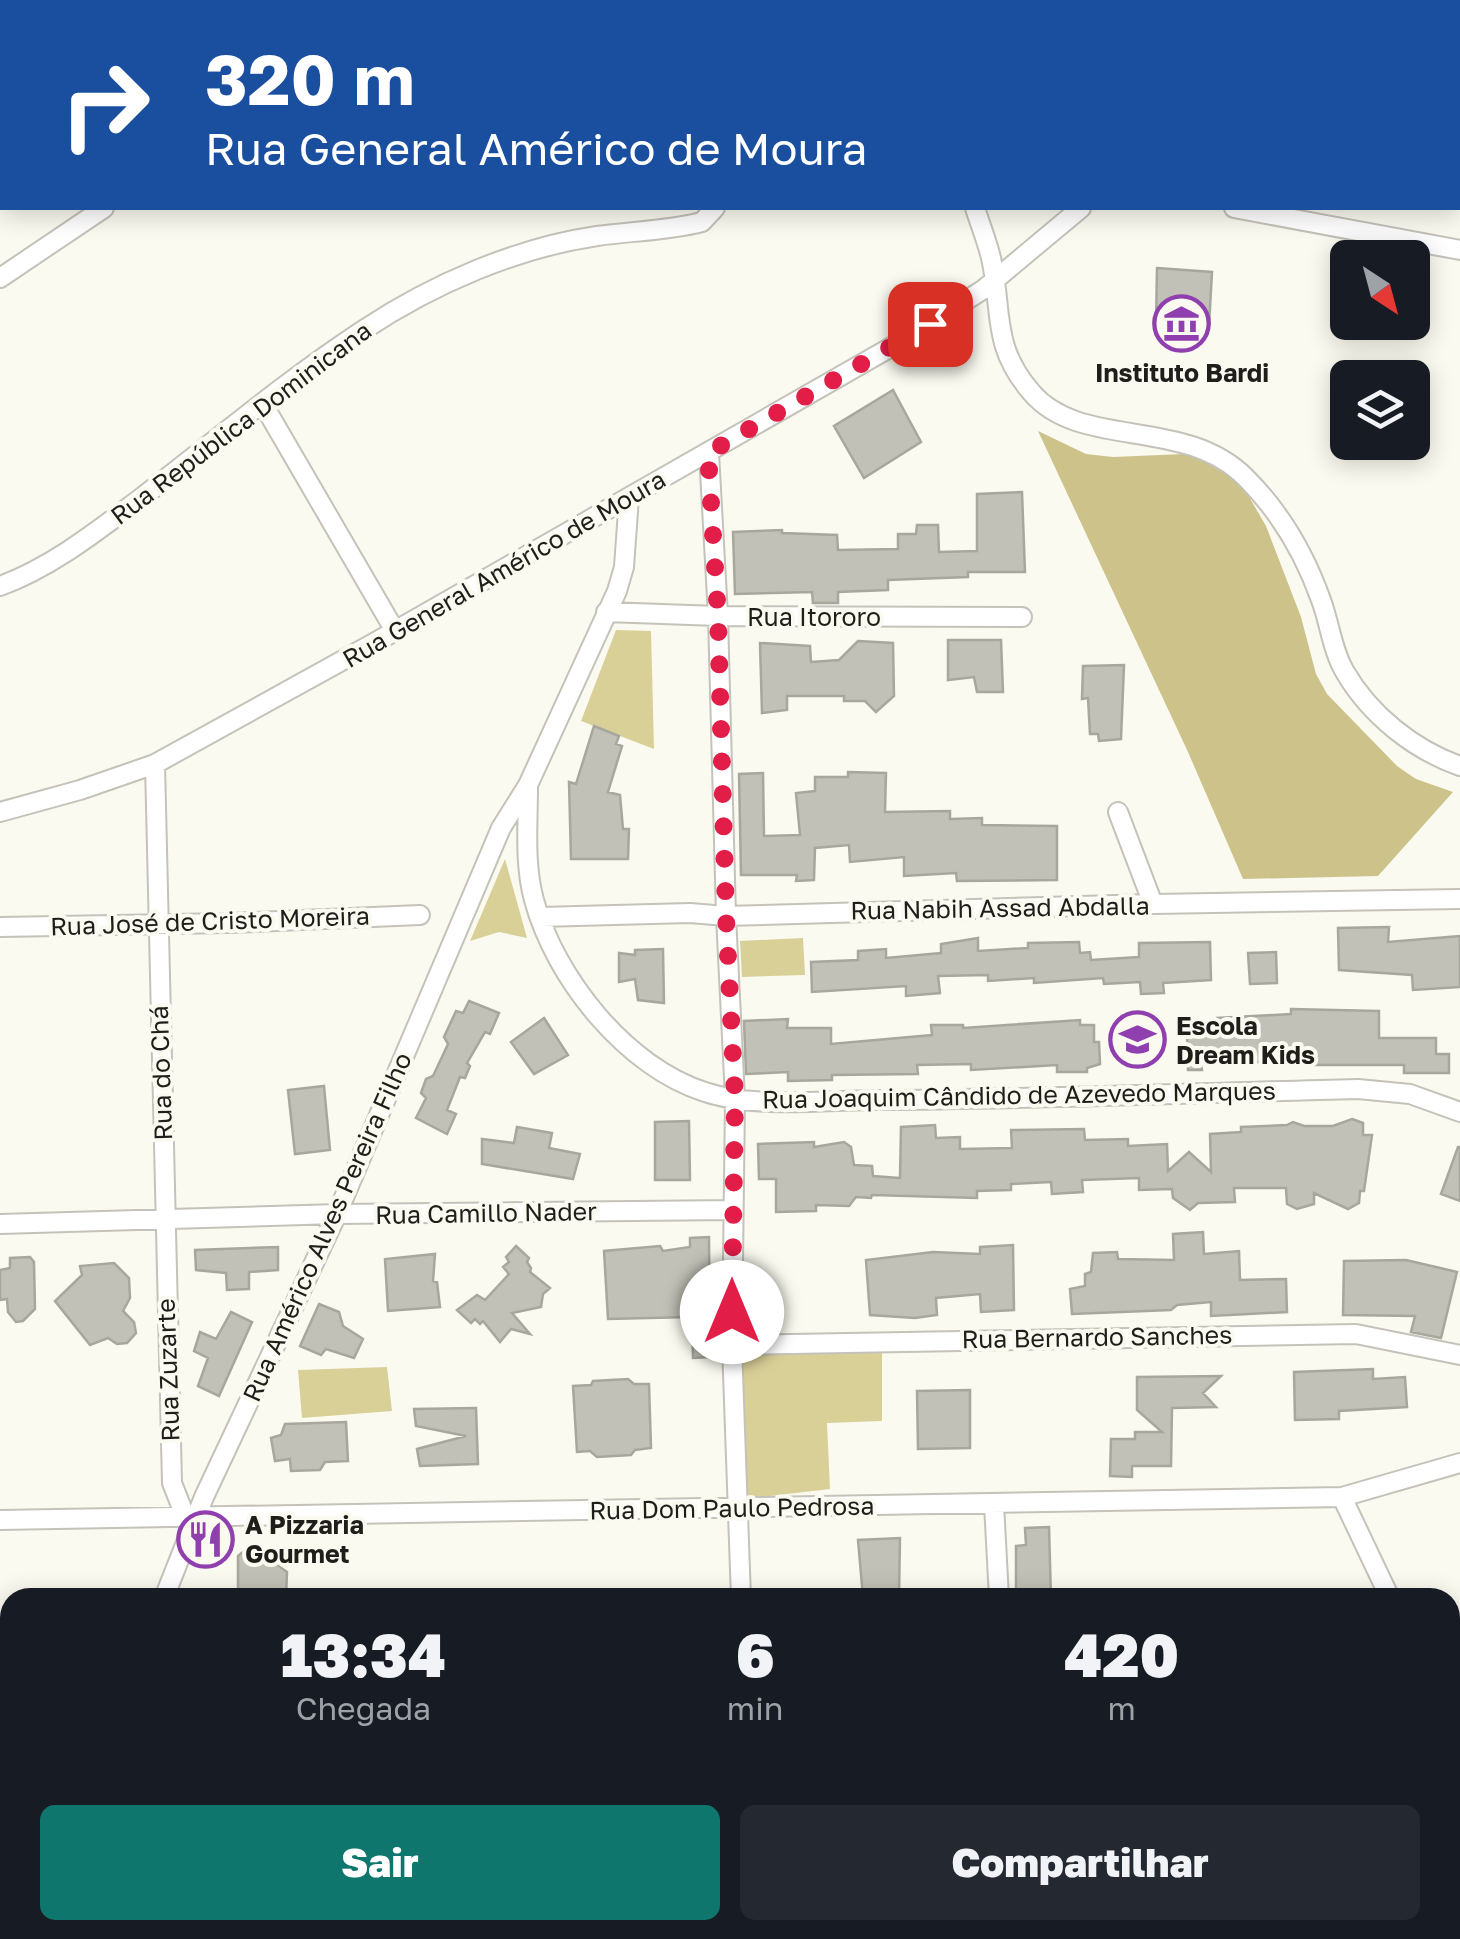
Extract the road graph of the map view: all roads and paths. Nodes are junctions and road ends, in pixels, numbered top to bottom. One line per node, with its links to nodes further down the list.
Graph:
1 (101, 210): 7 (street)
2 (712, 210): 9 (street, Rua República Dominicana)
3 (976, 210): 8 (street)
4 (1079, 210): 8 (street, Rua General Américo de Moura)
5 (1245, 210): 6 (street)
6 (1460, 250)
7 (0, 278)
8 (993, 281): 10 (street, Rua General Américo de Moura); 18 (street)
9 (263, 404): 12 (street, Rua República Dominicana); 16 (street)
10 (708, 453): 11 (street, Rua General Américo de Moura); 14 (street)
11 (629, 497): 13 (street, Rua Joaquim Cândido de Azevedo Marques); 16 (street, Rua General Américo de Moura)
12 (0, 586)
13 (606, 612): 14 (street, Rua Itororo); 19 (street, Rua Joaquim Cândido de Azevedo Marques)
14 (718, 616): 15 (street, Rua Itororo); 27 (street)
15 (1022, 617)
16 (395, 631): 17 (street, Rua General Américo de Moura)
17 (154, 764): 20 (street, Rua General Américo de Moura); 29 (street, Rua do Chá)
18 (1460, 766)
19 (528, 784): 22 (street, Rua Joaquim Cândido de Azevedo Marques); 23 (street, Rua Joaquim Cândido de Azevedo Marques)
20 (0, 812)
21 (1118, 812): 25 (street)
22 (490, 856): 23 (street); 34 (street, Rua Américo Alves Pereira Filho)
23 (527, 857): 28 (street, Rua Joaquim Cândido de Azevedo Marques)
24 (1460, 899): 25 (street, Rua Nabih Assad Abdalla)
25 (1153, 904): 27 (street, Rua Nabih Assad Abdalla)
26 (420, 915): 29 (street, Rua José de Cristo Moreira)
27 (726, 916): 28 (street, Rua Nabih Assad Abdalla); 31 (street)
28 (540, 917): 31 (street, Rua Joaquim Cândido de Azevedo Marques)
29 (158, 924): 30 (street, Rua José de Cristo Moreira); 35 (street, Rua do Chá)
30 (0, 927)
31 (735, 1098): 32 (street, Rua Joaquim Cândido de Azevedo Marques); 33 (street)
32 (1460, 1112)
33 (732, 1210): 34 (street, Rua Camillo Nader); 37 (street)
34 (337, 1214): 35 (street, Rua Camillo Nader); 43 (street, Rua Américo Alves Pereira Filho)
35 (164, 1222): 36 (street, Rua Camillo Nader); 43 (street, Rua Zuzarte)
36 (0, 1224)
37 (732, 1346): 38 (street, Rua Bernardo Sanches); 42 (street)
38 (1460, 1355)
39 (1460, 1463): 40 (street, Rua Dom Paulo Pedrosa)
40 (1342, 1497): 41 (street, Rua Dom Paulo Pedrosa); 48 (street)
41 (994, 1504): 42 (street, Rua Dom Paulo Pedrosa); 47 (street)
42 (738, 1508): 43 (street, Rua Dom Paulo Pedrosa); 46 (street)
43 (190, 1516): 44 (street, Rua Dom Paulo Pedrosa); 45 (street, Rua Américo Alves Pereira Filho)
44 (0, 1520)
45 (167, 1588)
46 (741, 1588)
47 (998, 1588)
48 (1385, 1588)

